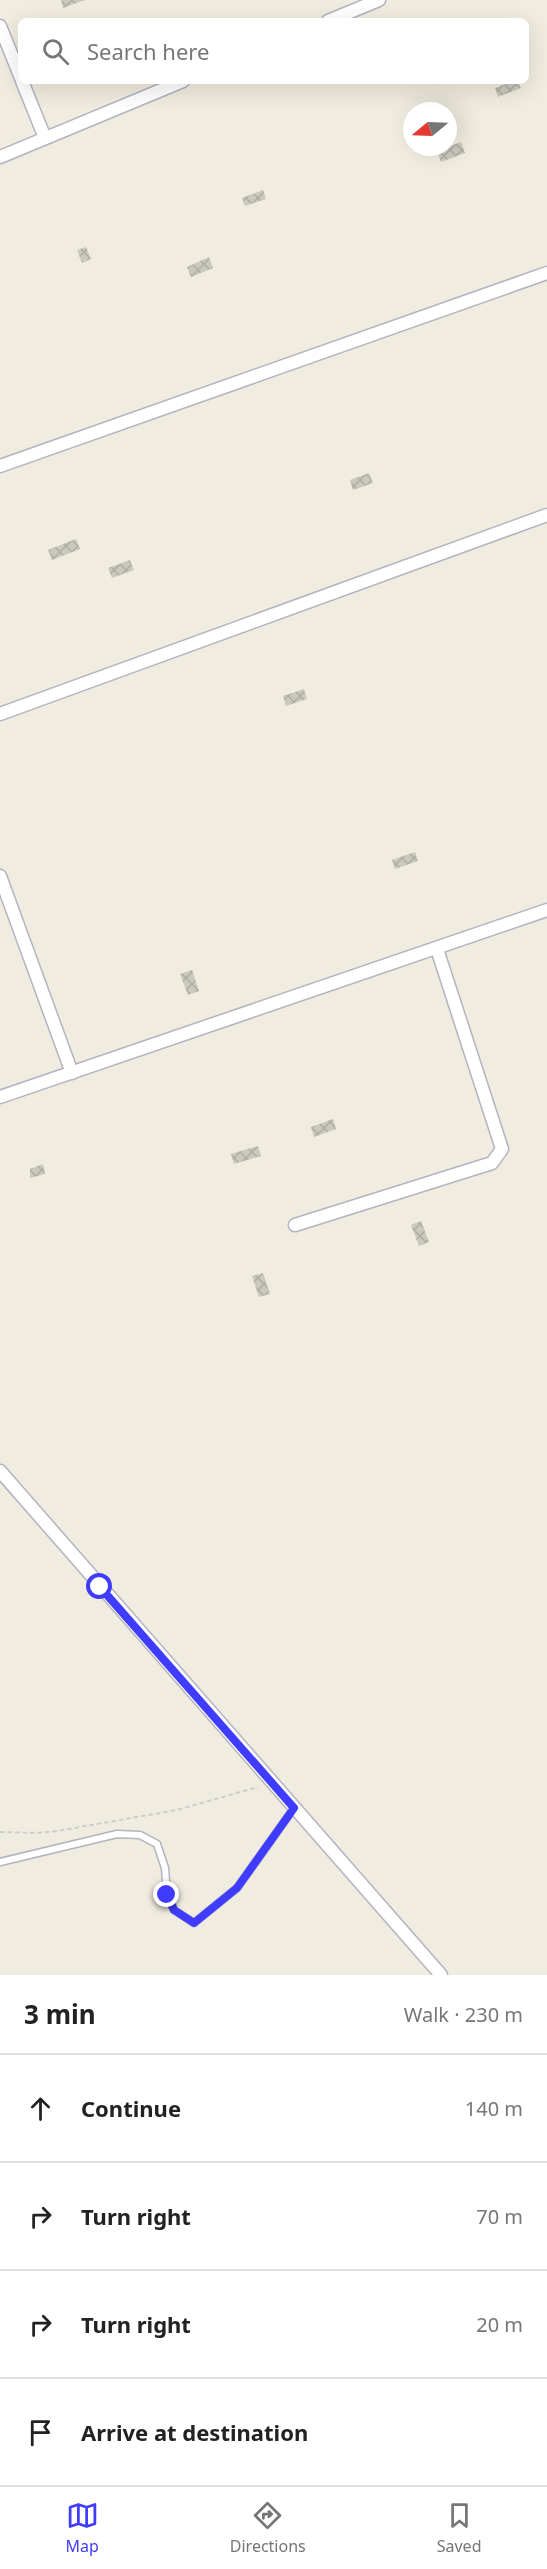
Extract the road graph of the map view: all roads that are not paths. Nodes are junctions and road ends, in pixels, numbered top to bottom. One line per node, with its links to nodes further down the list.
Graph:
1 (379, 0): 2 (street)
2 (335, 18)
3 (0, 26): 4 (street)
4 (18, 69)
5 (24, 84): 7 (street)
6 (176, 84): 7 (street)
7 (45, 138): 8 (street)
8 (0, 157)
9 (547, 273): 10 (street)
10 (0, 466)
11 (547, 515): 12 (street)
12 (0, 714)
13 (0, 876): 16 (street)
14 (547, 910): 15 (street)
15 (437, 949): 16 (street); 18 (street)
16 (72, 1073): 17 (street)
17 (0, 1097)
18 (295, 1225)
19 (0, 1472): 20 (street)
20 (294, 1808): 21 (lane); 22 (street)
21 (0, 1862)
22 (441, 1975)

